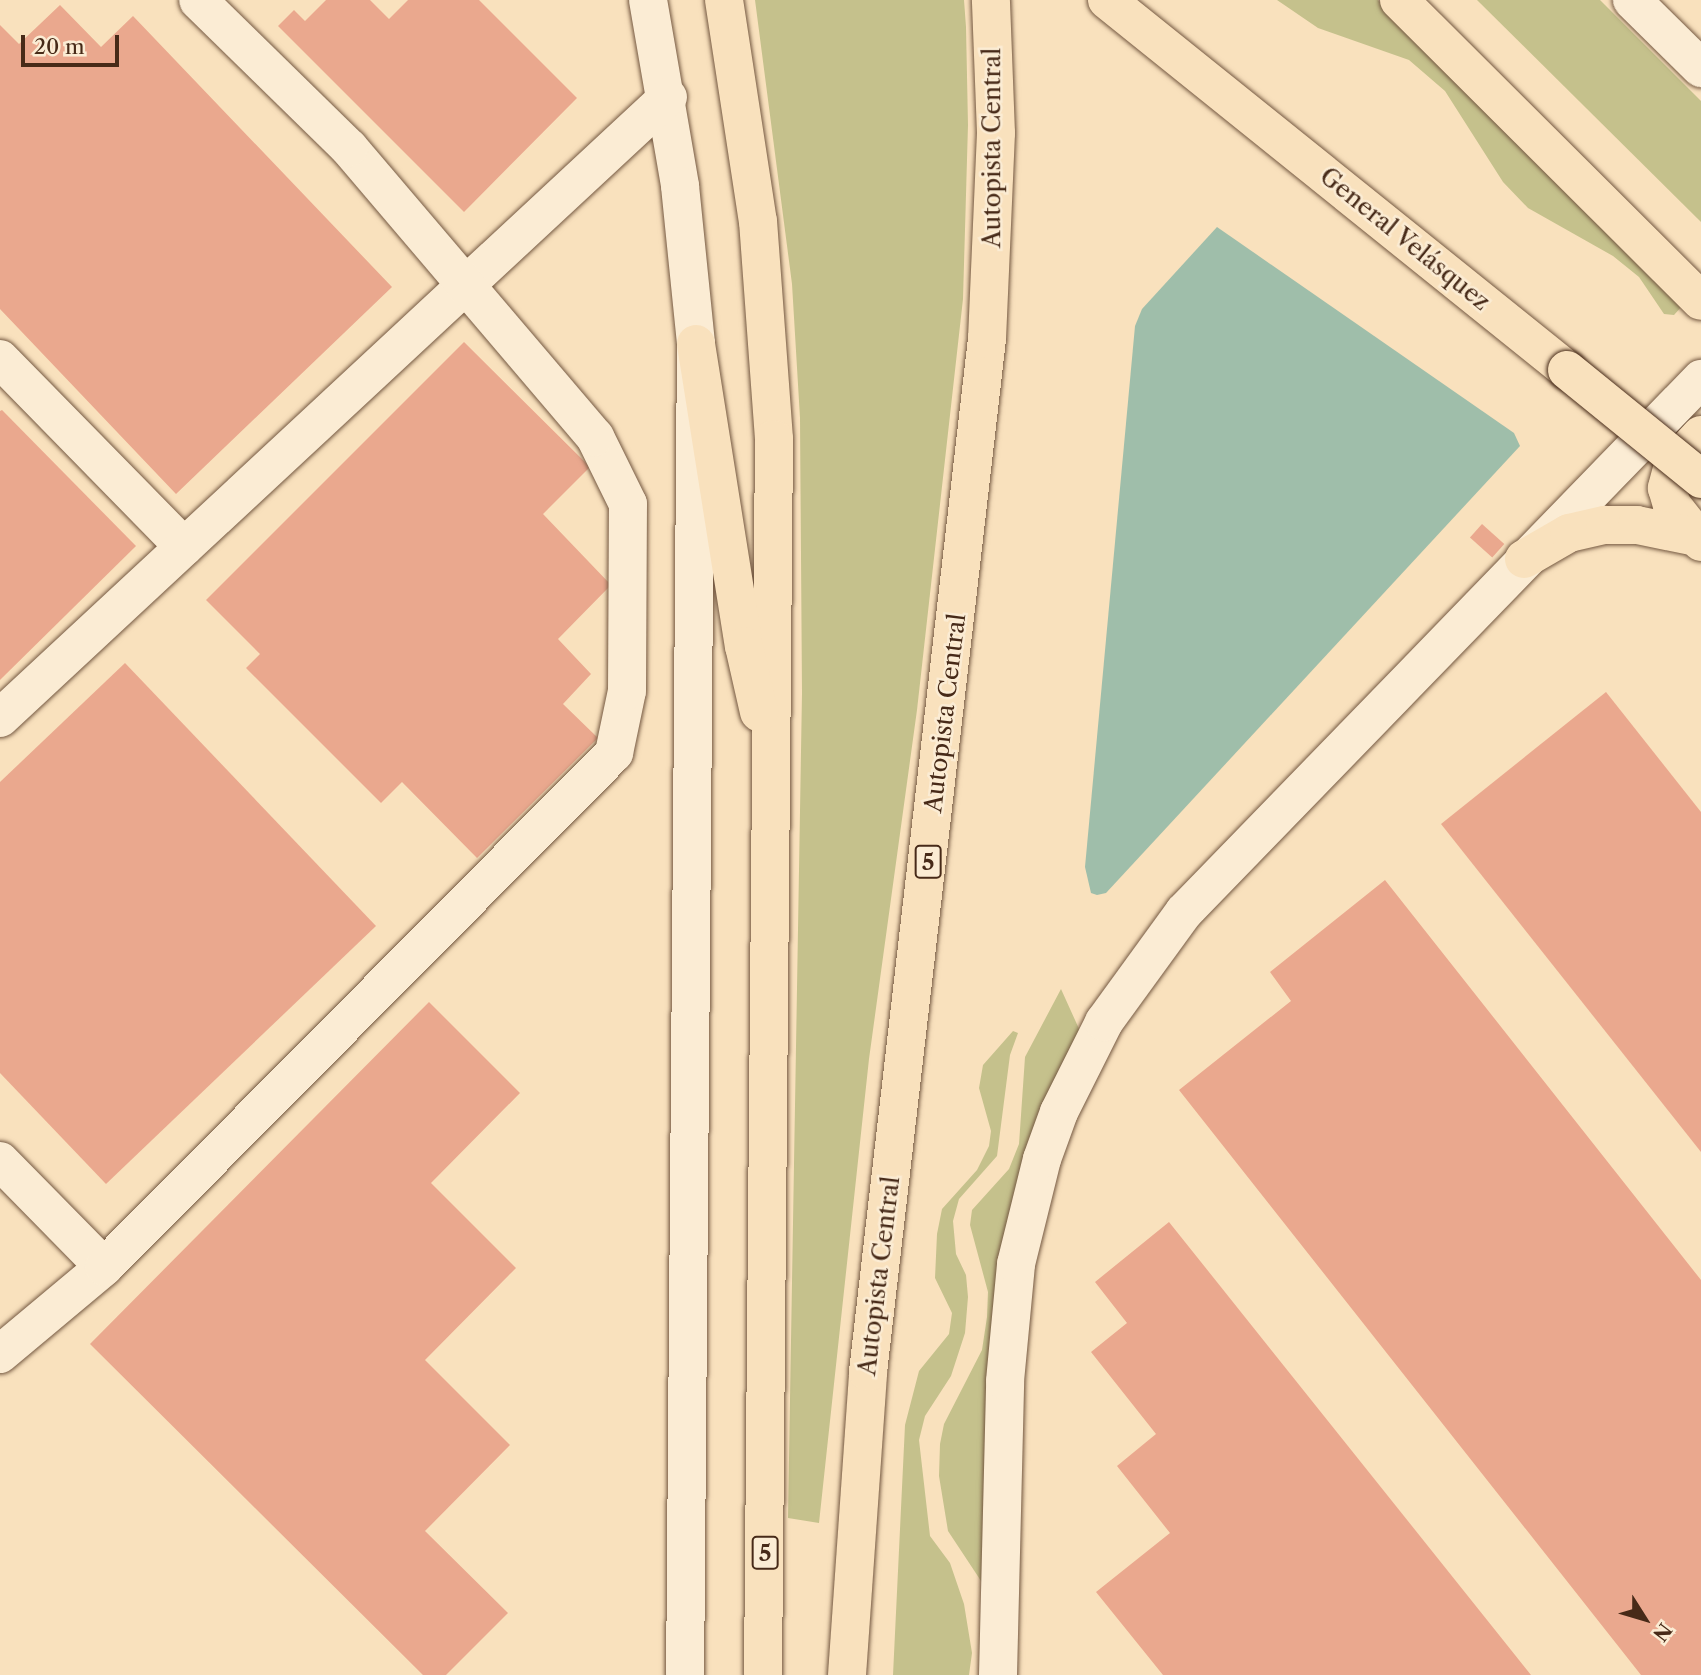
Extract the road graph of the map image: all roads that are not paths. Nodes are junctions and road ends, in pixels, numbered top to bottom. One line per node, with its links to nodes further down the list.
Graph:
1 (198, 0): 10 (street)
2 (649, 0): 9 (street)
3 (724, 0): 21 (highway, 5)
4 (991, 0): 27 (highway, Autopista Central / 5)
5 (1108, 0): 16 (highway, General Velásquez, bridge)
6 (1399, 0): 11 (highway)
7 (1632, 0): 8 (street)
8 (1701, 68)
9 (668, 97): 10 (street); 12 (street)
10 (468, 285): 18 (street); 23 (street)
11 (1694, 293)
12 (696, 344): 21 (highway); 25 (street)
13 (0, 359): 18 (street)
14 (1701, 379): 19 (street)
15 (1701, 435): 17 (highway)
16 (1701, 479)
17 (1699, 539): 19 (highway)
18 (184, 547): 20 (street)
19 (1524, 559): 28 (street)
20 (0, 718)
21 (772, 751): 26 (highway, 5)
22 (0, 1161): 23 (street)
23 (104, 1267): 24 (street)
24 (0, 1354)
25 (685, 1675)
26 (763, 1675)
27 (847, 1675)
28 (998, 1675)

